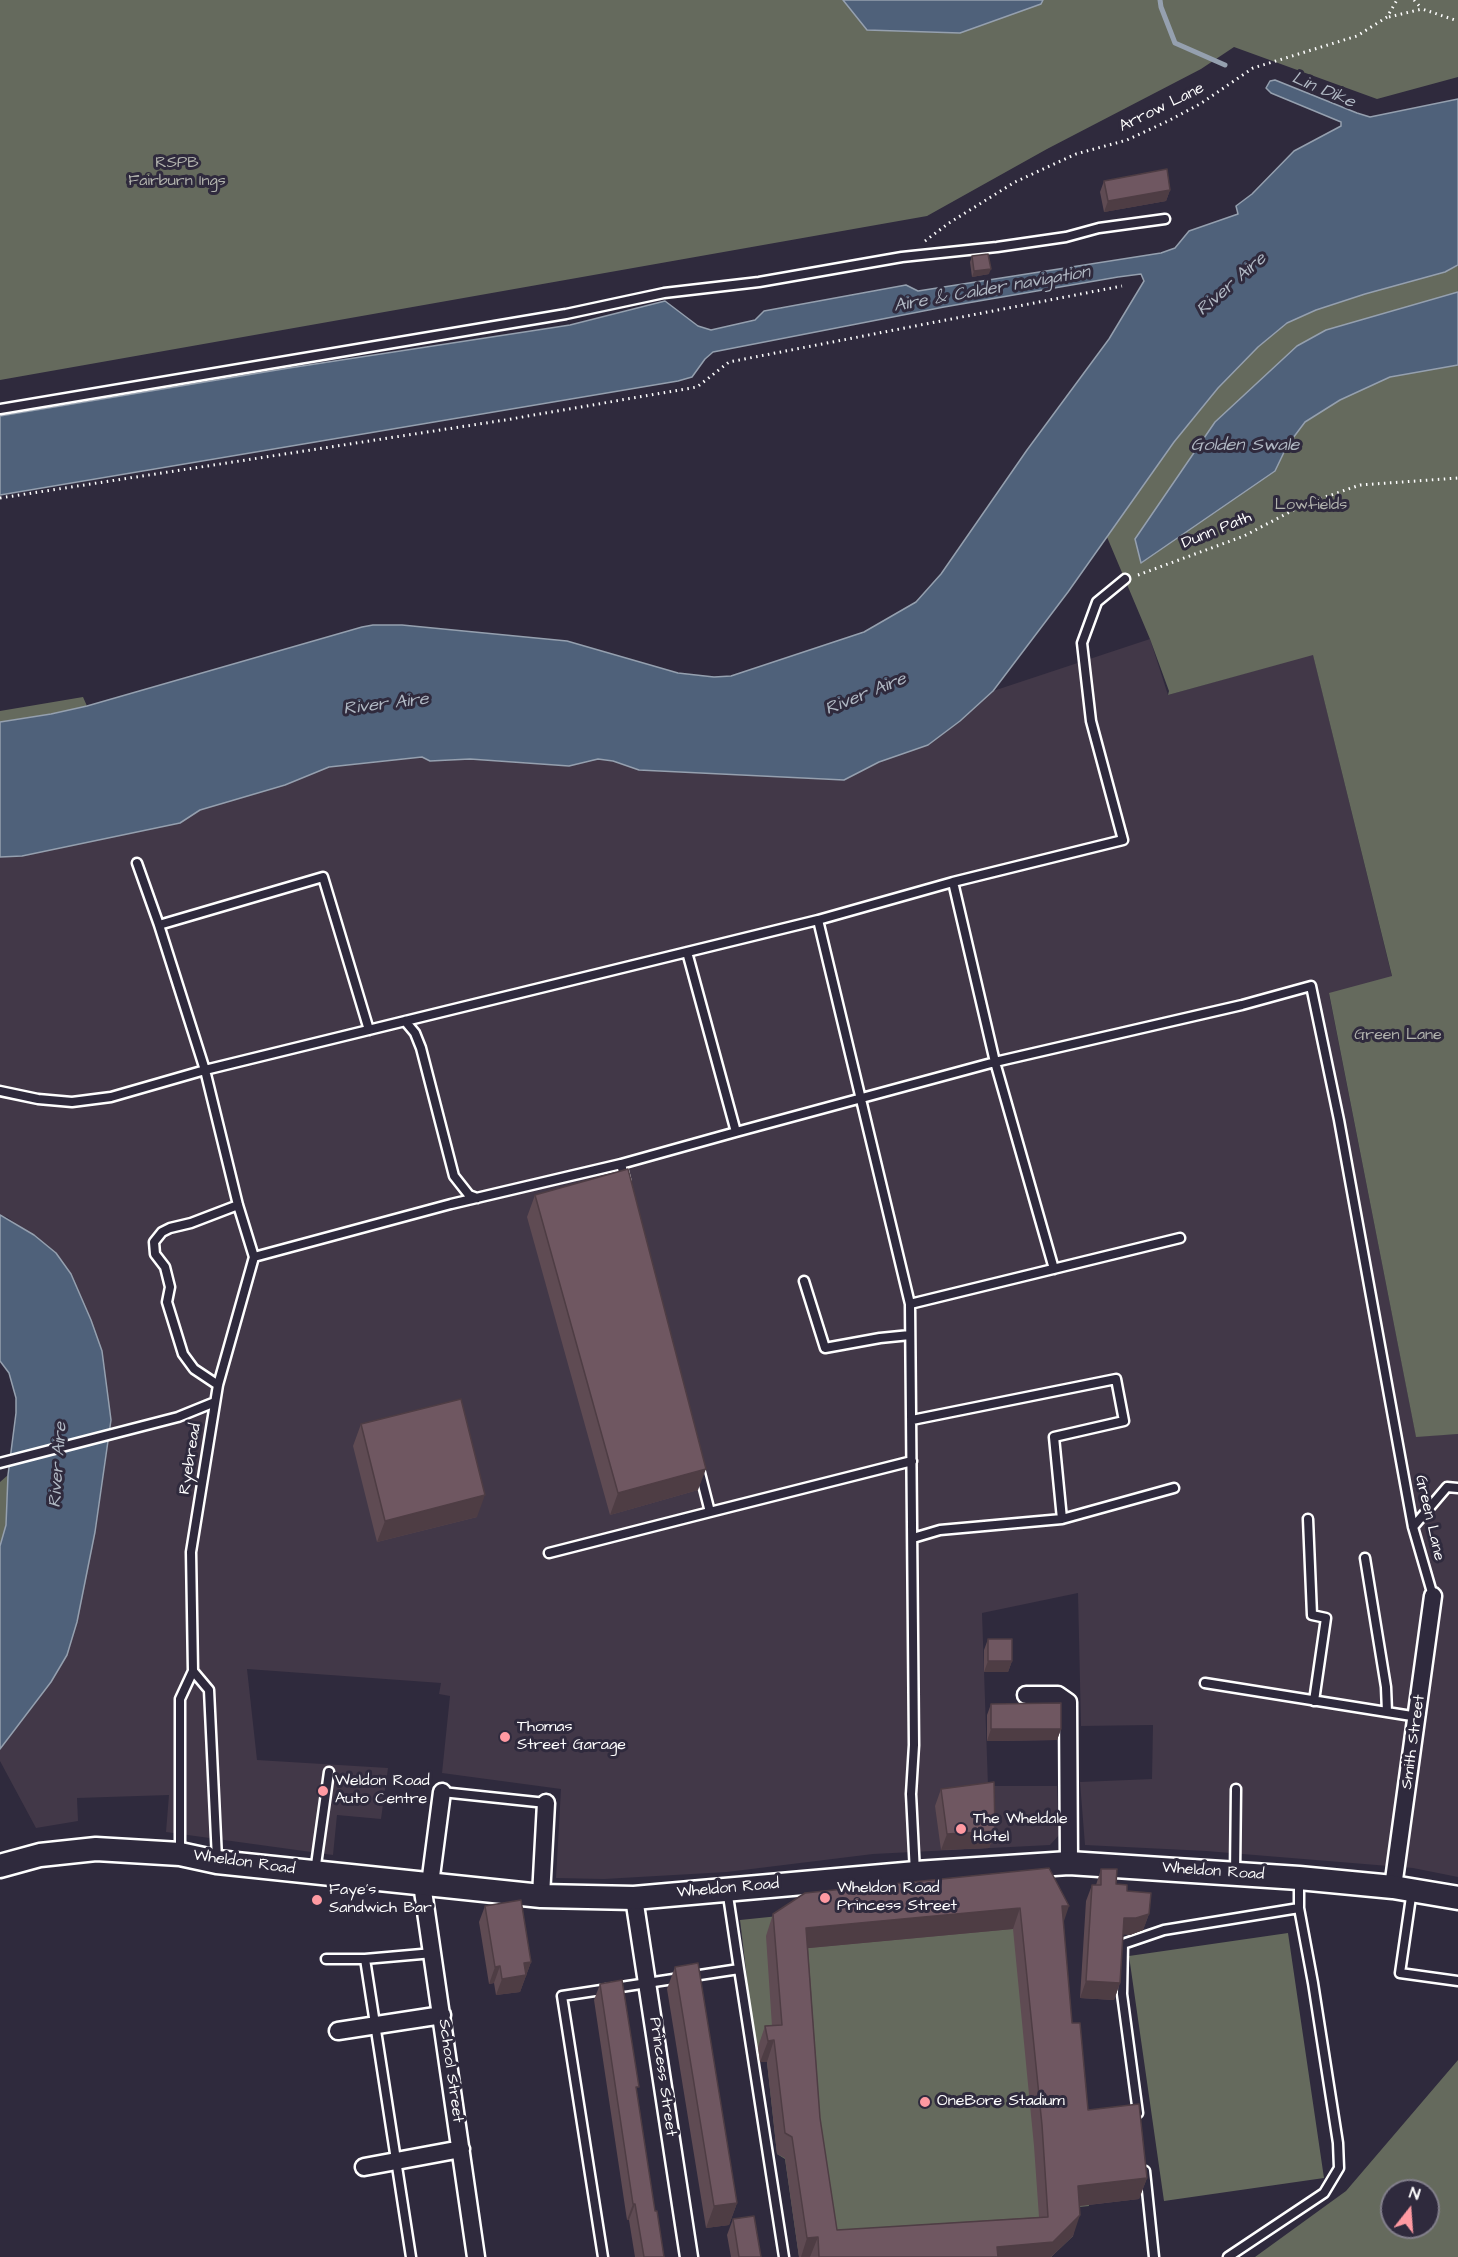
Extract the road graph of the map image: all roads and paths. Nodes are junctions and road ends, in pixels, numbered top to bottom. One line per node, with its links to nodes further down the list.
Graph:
1 (1397, 0): 4 (path, Arrow Lane)
2 (1414, 0): 3 (path)
3 (1422, 9): 4 (path); 5 (path)
4 (1387, 17): 7 (path, Arrow Lane)
5 (1458, 23)
6 (1165, 219): 7 (lane)
7 (902, 257): 9 (lane)
8 (1122, 286): 11 (path)
9 (0, 409)
10 (1458, 478): 12 (path, Dunn Path)
11 (0, 498)
12 (1125, 579): 14 (lane)
13 (138, 863): 16 (lane)
14 (953, 882): 15 (lane); 20 (lane)
15 (818, 920): 17 (lane); 23 (lane)
16 (159, 925): 19 (lane); 21 (lane)
17 (687, 952): 18 (lane); 24 (lane)
18 (405, 1021): 19 (lane); 27 (lane)
19 (369, 1030): 21 (lane)
20 (995, 1062): 23 (lane); 31 (lane); 46 (lane, Green Lane)
21 (205, 1070): 22 (lane); 28 (lane)
22 (0, 1090)
23 (862, 1098): 24 (lane); 33 (lane)
24 (736, 1132): 25 (lane)
25 (621, 1164): 26 (lane); 27 (lane)
26 (627, 1187)
27 (477, 1198): 30 (lane)
28 (238, 1205): 30 (lane); 35 (lane)
29 (1180, 1238): 31 (lane)
30 (254, 1257): 35 (lane, Ryebread)
31 (1054, 1269): 33 (lane)
32 (804, 1281): 34 (lane)
33 (910, 1304): 34 (lane)
34 (910, 1335): 37 (lane)
35 (218, 1385): 36 (lane, Ryebread)
36 (215, 1402): 39 (lane); 51 (lane, Ryebread)
37 (912, 1420): 38 (lane); 44 (lane)
38 (912, 1461): 43 (lane); 47 (lane)
39 (0, 1462)
40 (698, 1465): 43 (lane)
41 (1174, 1488): 44 (lane)
42 (1458, 1488): 46 (lane)
43 (710, 1512): 48 (lane)
44 (1062, 1519): 47 (lane)
45 (1308, 1519): 54 (lane)
46 (1413, 1527): 50 (lane, Green Lane)
47 (913, 1538): 67 (lane)
48 (549, 1553)
49 (1365, 1558): 55 (lane)
50 (1433, 1596): 56 (street, Smith Street)
51 (193, 1671): 61 (lane, Ryebread); 62 (lane)
52 (1205, 1683): 54 (lane)
53 (1026, 1695): 63 (street)
54 (1314, 1701): 55 (lane)
55 (1387, 1712): 56 (lane)
56 (1418, 1717): 70 (street, Smith Street)
57 (329, 1772): 65 (lane)
58 (1236, 1789): 66 (lane)
59 (442, 1792): 60 (lane); 69 (street, School Street)
60 (546, 1803): 72 (street)
61 (180, 1854): 62 (street, Wheldon Road); 64 (street, Wheldon Road)
62 (218, 1862): 65 (street, Wheldon Road)
63 (1069, 1863): 66 (street, Wheldon Road); 67 (street, Wheldon Road)
64 (0, 1866)
65 (315, 1872): 69 (street, Wheldon Road)
66 (1235, 1873): 68 (street, Wheldon Road)
67 (915, 1874): 71 (street, Wheldon Road)
68 (1299, 1878): 70 (street, Wheldon Road); 75 (lane)
69 (426, 1884): 72 (street, Wheldon Road); 76 (street, School Street)
70 (1402, 1888): 74 (street, Wheldon Road); 80 (lane)
71 (727, 1889): 73 (street, Wheldon Road); 79 (lane)
72 (541, 1896): 73 (street, Wheldon Road)
73 (634, 1898): 81 (street, Princess Street)
74 (1458, 1898)
75 (1299, 1908): 85 (lane); 96 (lane)
76 (433, 1953): 78 (lane); 82 (street, School Street)
77 (326, 1959): 78 (lane)
78 (365, 1959): 83 (lane)
79 (739, 1969): 81 (lane); 94 (lane)
80 (1458, 1981)
81 (648, 1983): 92 (lane); 93 (street, Princess Street)
82 (442, 2015): 83 (street); 86 (street, School Street)
83 (375, 2025): 84 (street); 87 (lane)
84 (338, 2031)
85 (1139, 2121)
86 (461, 2149): 87 (street); 91 (street, School Street)
87 (397, 2159): 89 (street); 90 (lane)
88 (1145, 2166): 95 (lane)
89 (364, 2167)
90 (411, 2257)
91 (476, 2257)
92 (603, 2257)
93 (689, 2257)
94 (784, 2257)
95 (1154, 2257)
96 (1228, 2257)

